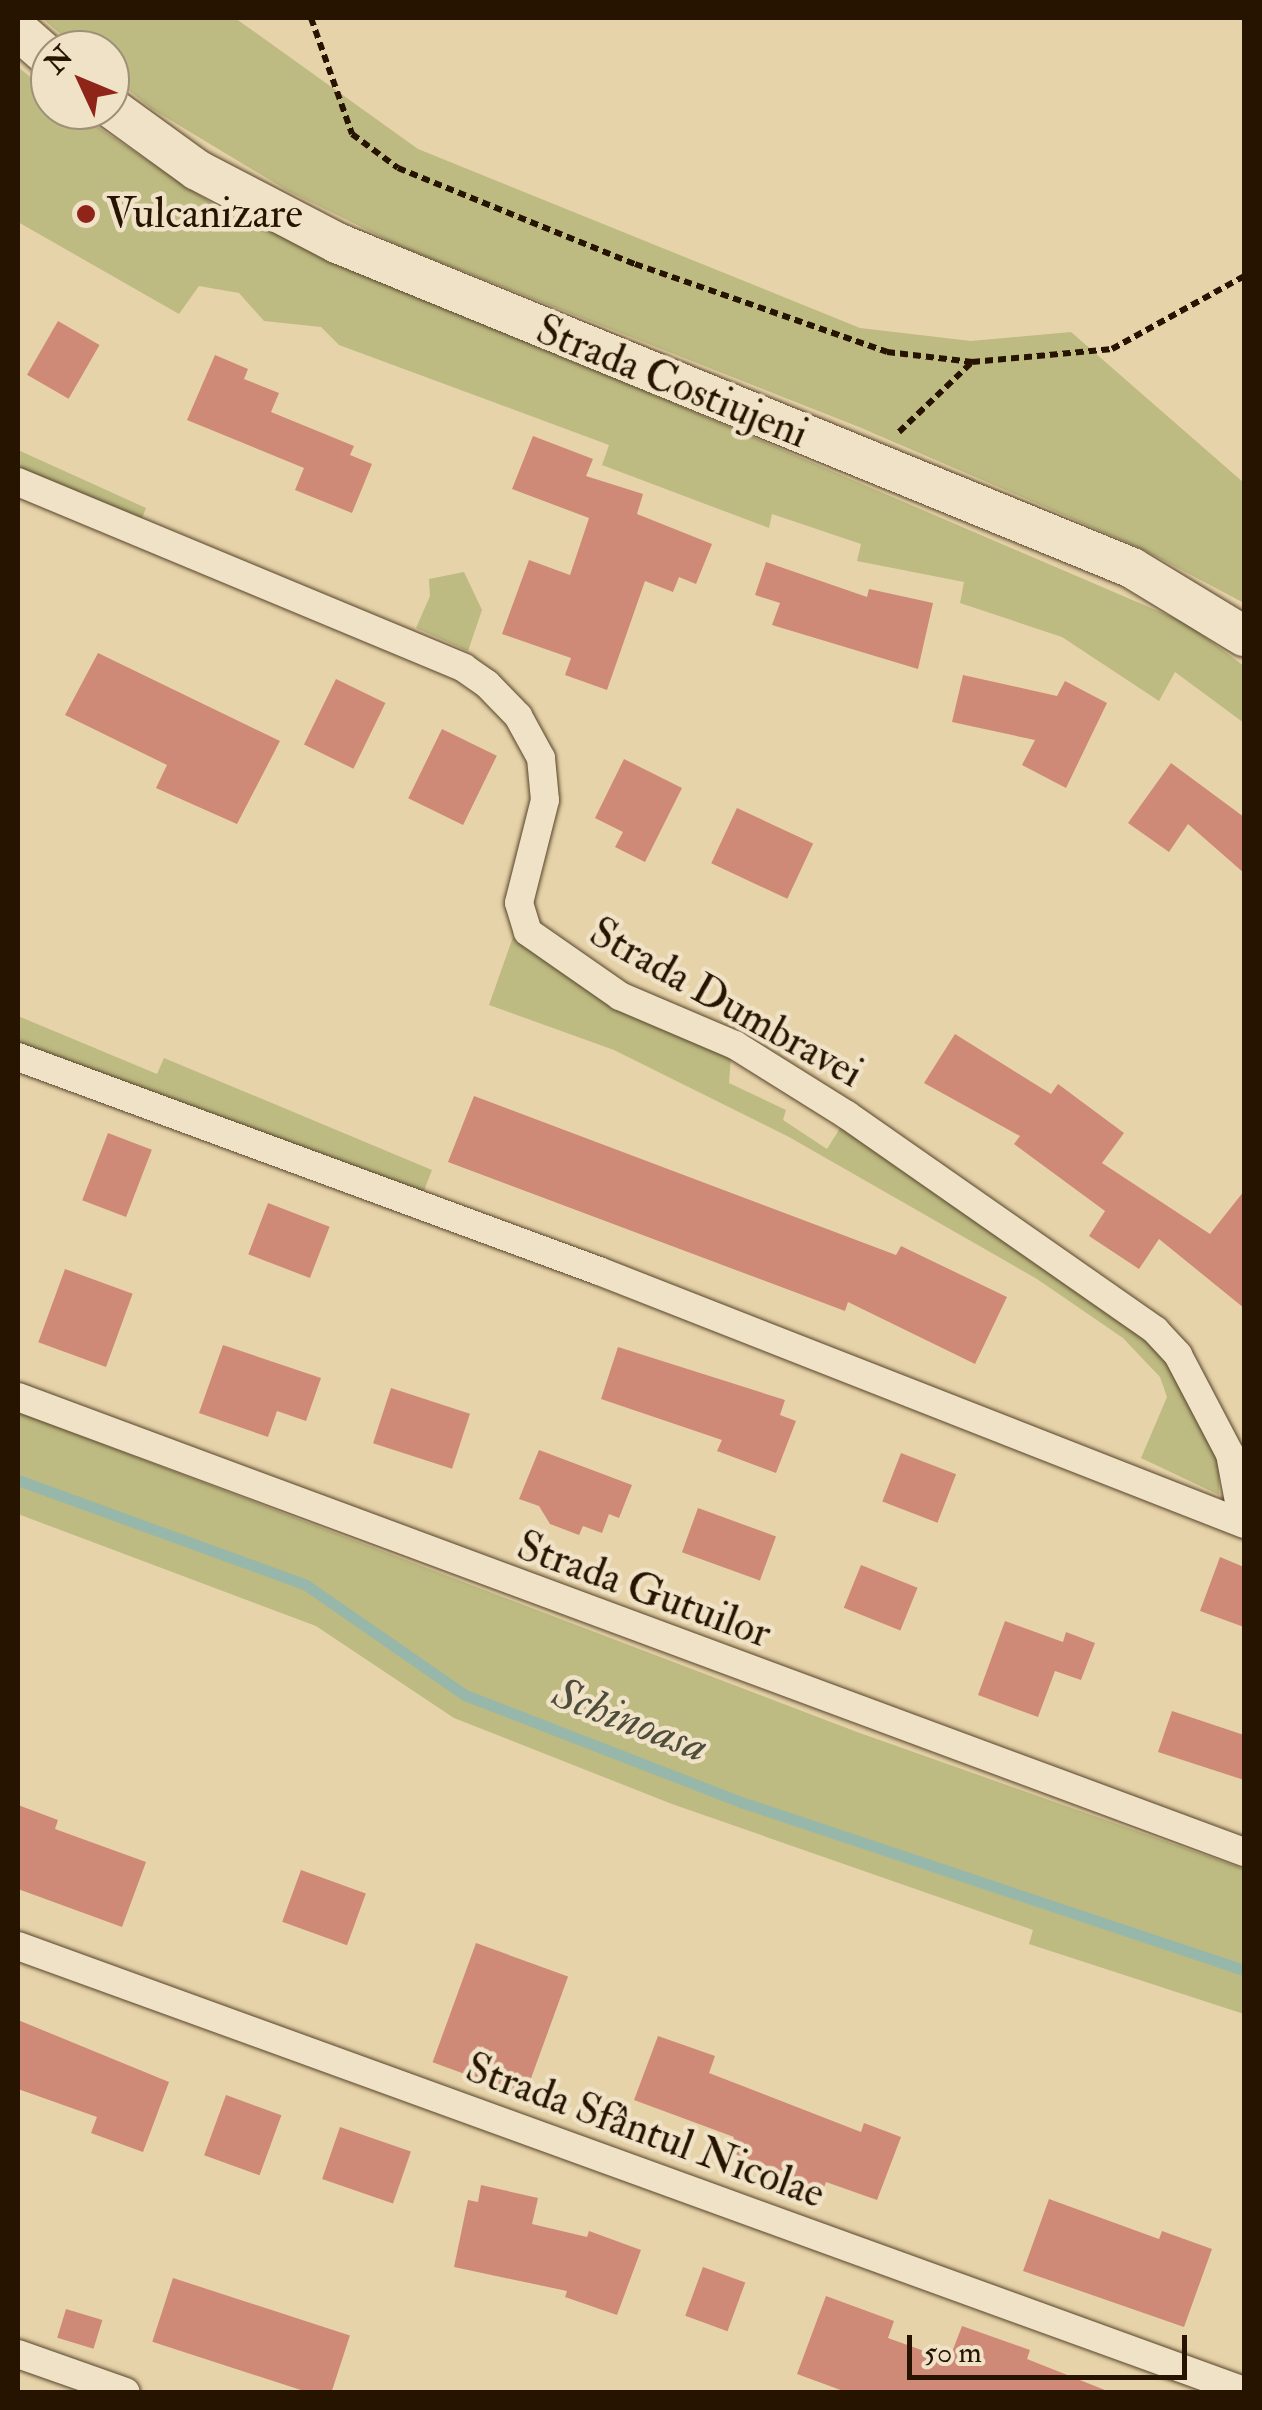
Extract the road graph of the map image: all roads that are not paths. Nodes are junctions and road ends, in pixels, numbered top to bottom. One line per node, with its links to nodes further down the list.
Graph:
1 (130, 121): 3 (street, Strada Costiujeni)
2 (18, 482): 6 (street, Strada Dumbravei)
3 (1244, 636)
4 (18, 1058): 6 (street, Strada Dumbravei)
5 (18, 1396): 7 (street, Strada Gutuilor)
6 (1244, 1523)
7 (1244, 1852)
8 (18, 1946): 10 (street, Strada Sfântul Nicolae)
9 (18, 2354): 11 (street)
10 (1244, 2391)
11 (126, 2392)

